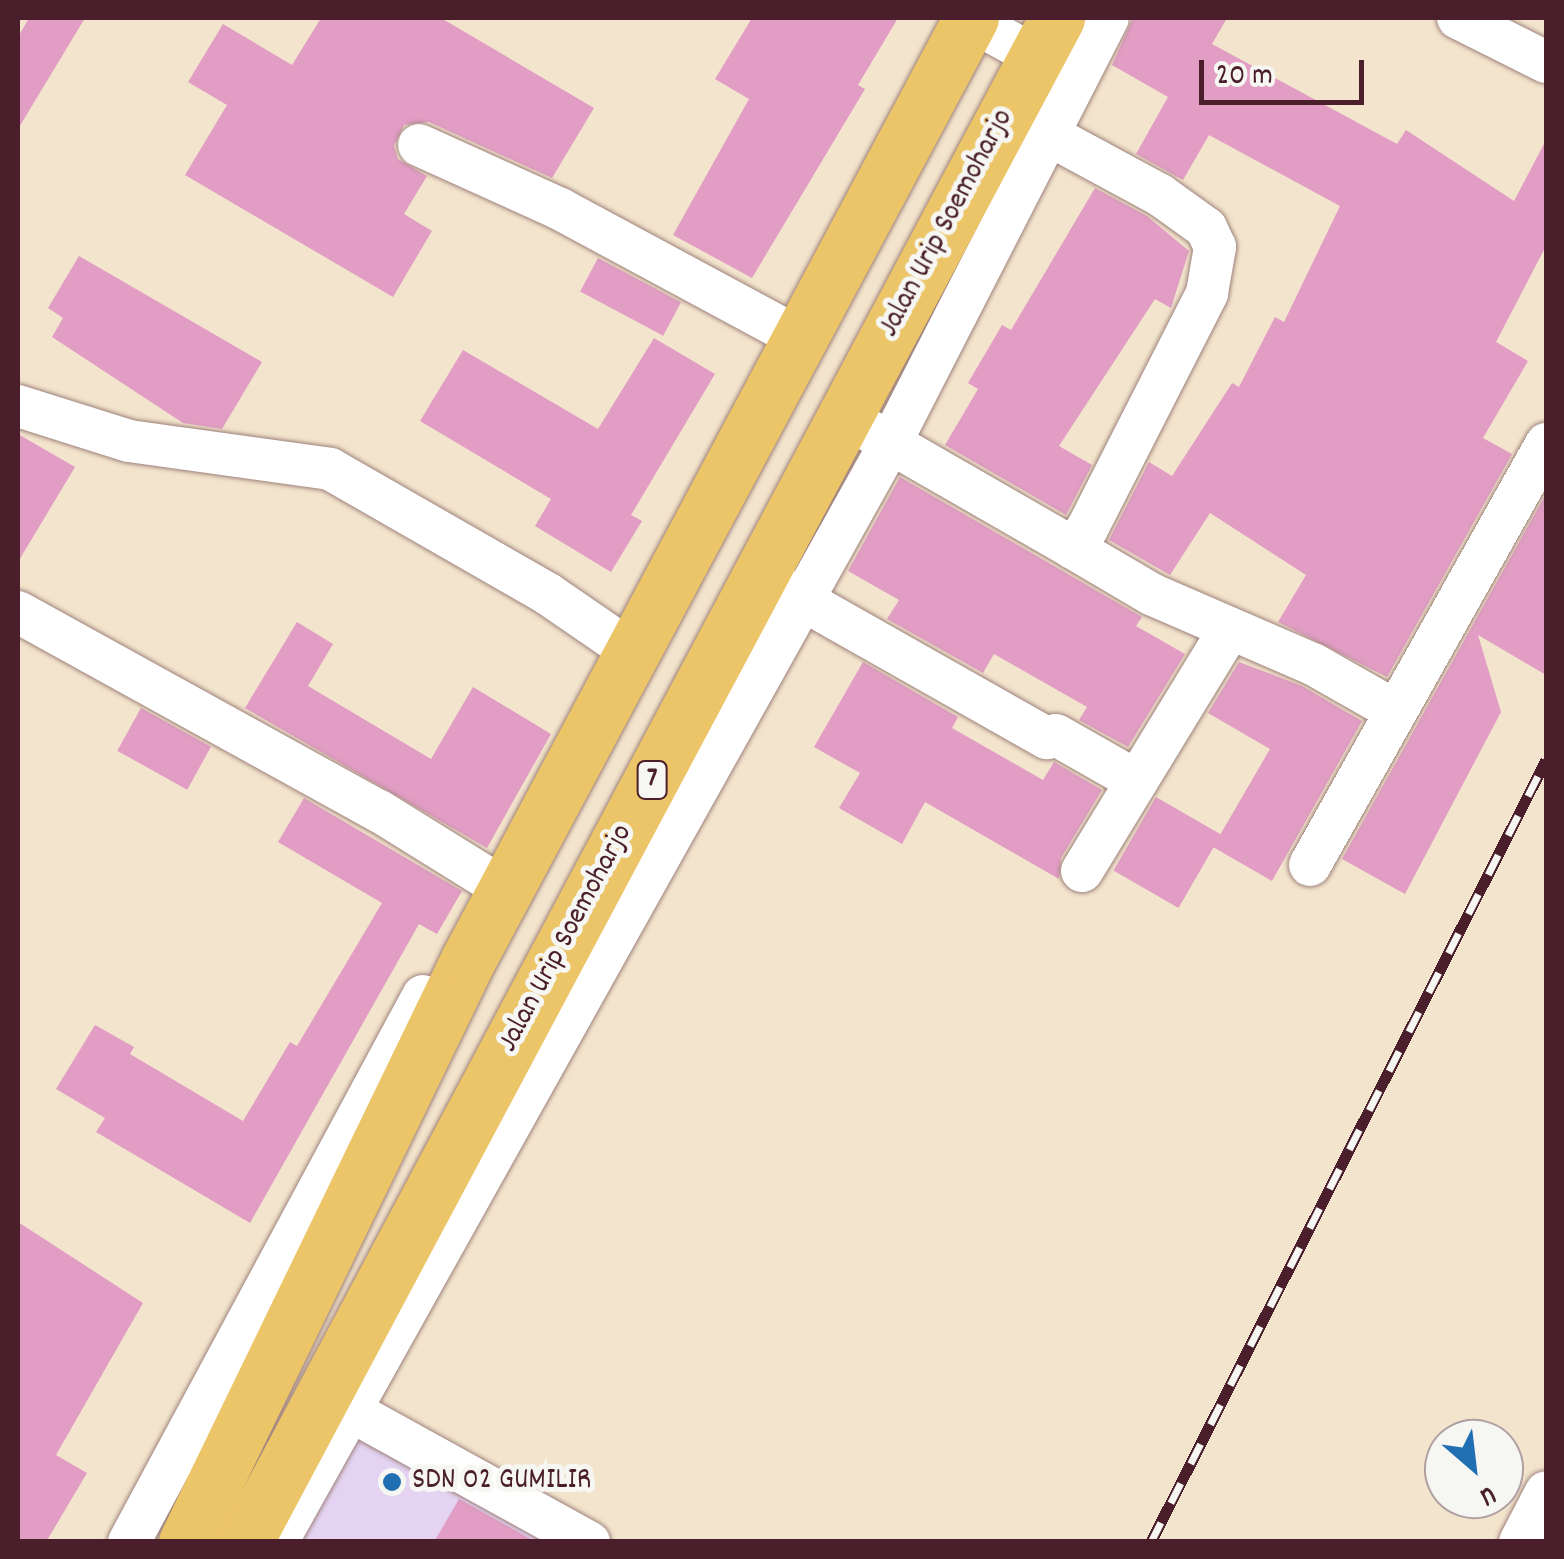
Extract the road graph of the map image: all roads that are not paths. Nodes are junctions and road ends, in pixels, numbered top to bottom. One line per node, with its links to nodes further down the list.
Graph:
1 (965, 18): 4 (street); 8 (highway)
2 (1108, 18): 6 (street)
3 (1458, 18): 5 (street)
4 (1047, 37): 6 (highway, Jalan Urip Soemoharjo / 7)
5 (1546, 62)
6 (1027, 123): 10 (highway, Jalan Urip Soemoharjo / 7); 12 (street)
7 (419, 145): 8 (street)
8 (791, 334): 16 (highway)
9 (18, 406): 16 (street)
10 (868, 430): 12 (street); 13 (highway, Jalan Urip Soemoharjo / 7)
11 (1546, 444): 17 (street)
12 (1073, 548): 15 (street)
13 (781, 588): 18 (street); 22 (highway, Jalan Urip Soemoharjo / 7)
14 (18, 612): 21 (street)
15 (1228, 632): 17 (street); 18 (street)
16 (624, 647): 21 (highway)
17 (1392, 709): 19 (street)
18 (1136, 781): 20 (street)
19 (1310, 865)
20 (1082, 871)
21 (496, 884): 24 (street); 25 (highway)
22 (337, 1403): 26 (highway, Jalan Urip Soemoharjo / 7); 27 (street); 28 (street)
23 (1546, 1492): 29 (street)
24 (129, 1542)
25 (186, 1542)
26 (246, 1542)
27 (277, 1542)
28 (589, 1542)
29 (1520, 1542)

